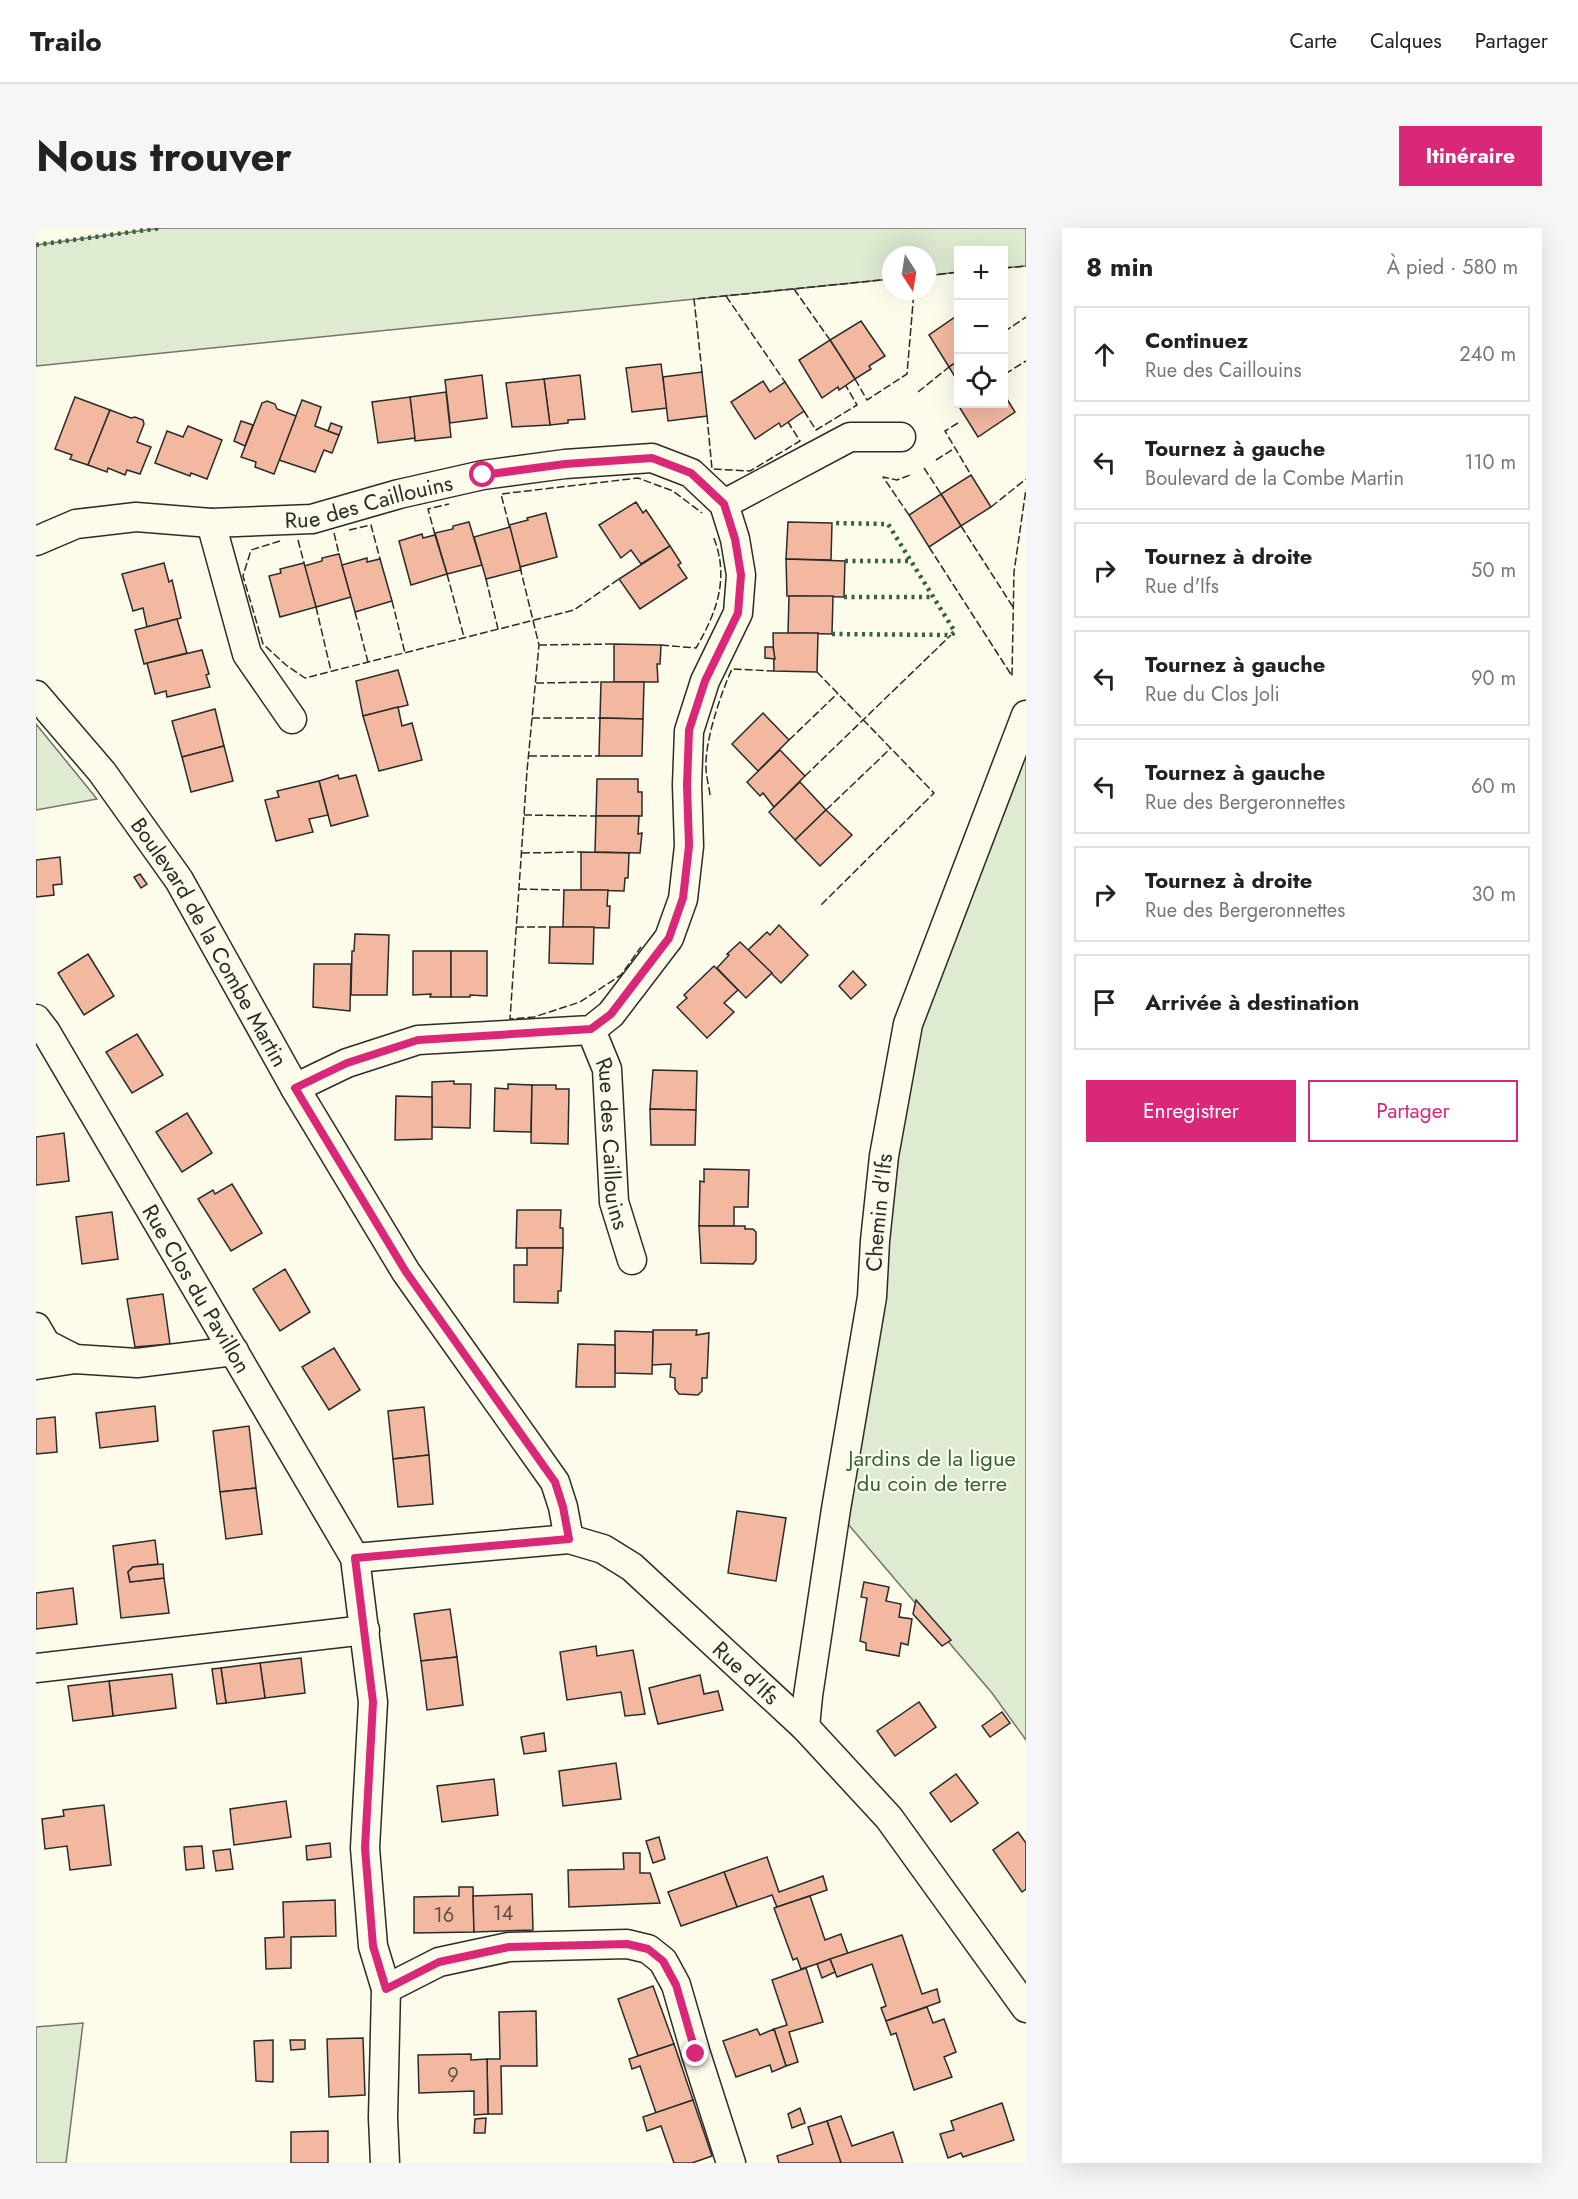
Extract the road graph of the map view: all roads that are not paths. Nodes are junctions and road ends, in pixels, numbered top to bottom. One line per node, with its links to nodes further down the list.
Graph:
1 (901, 437): 2 (street)
2 (724, 504): 3 (street, Rue des Caillouins); 9 (street, Rue des Caillouins)
3 (211, 523): 4 (street, Rue des Caillouins); 7 (street)
4 (36, 541)
5 (36, 695): 10 (street, Boulevard de la Combe Martin)
6 (1026, 715): 20 (street, Chemin d'Ifs)
7 (292, 719)
8 (36, 1019): 13 (street, Rue Clos du Pavillon)
9 (591, 1029): 10 (street, Rue des Caillouins); 11 (street, Rue des Caillouins)
10 (295, 1088): 16 (street, Boulevard de la Combe Martin)
11 (632, 1260)
12 (36, 1327): 14 (street)
13 (234, 1351): 14 (street); 17 (street, Rue Clos du Pavillon)
14 (75, 1359): 15 (street)
15 (36, 1365)
16 (569, 1539): 17 (street, Rue d'Ifs); 20 (street, Rue d'Ifs)
17 (355, 1558): 18 (street)
18 (365, 1630): 19 (street); 21 (street)
19 (36, 1668)
20 (805, 1727): 22 (street, Rue d'Ifs)
21 (386, 1989): 23 (street); 24 (street)
22 (1026, 2008)
23 (385, 2163)
24 (731, 2163)

